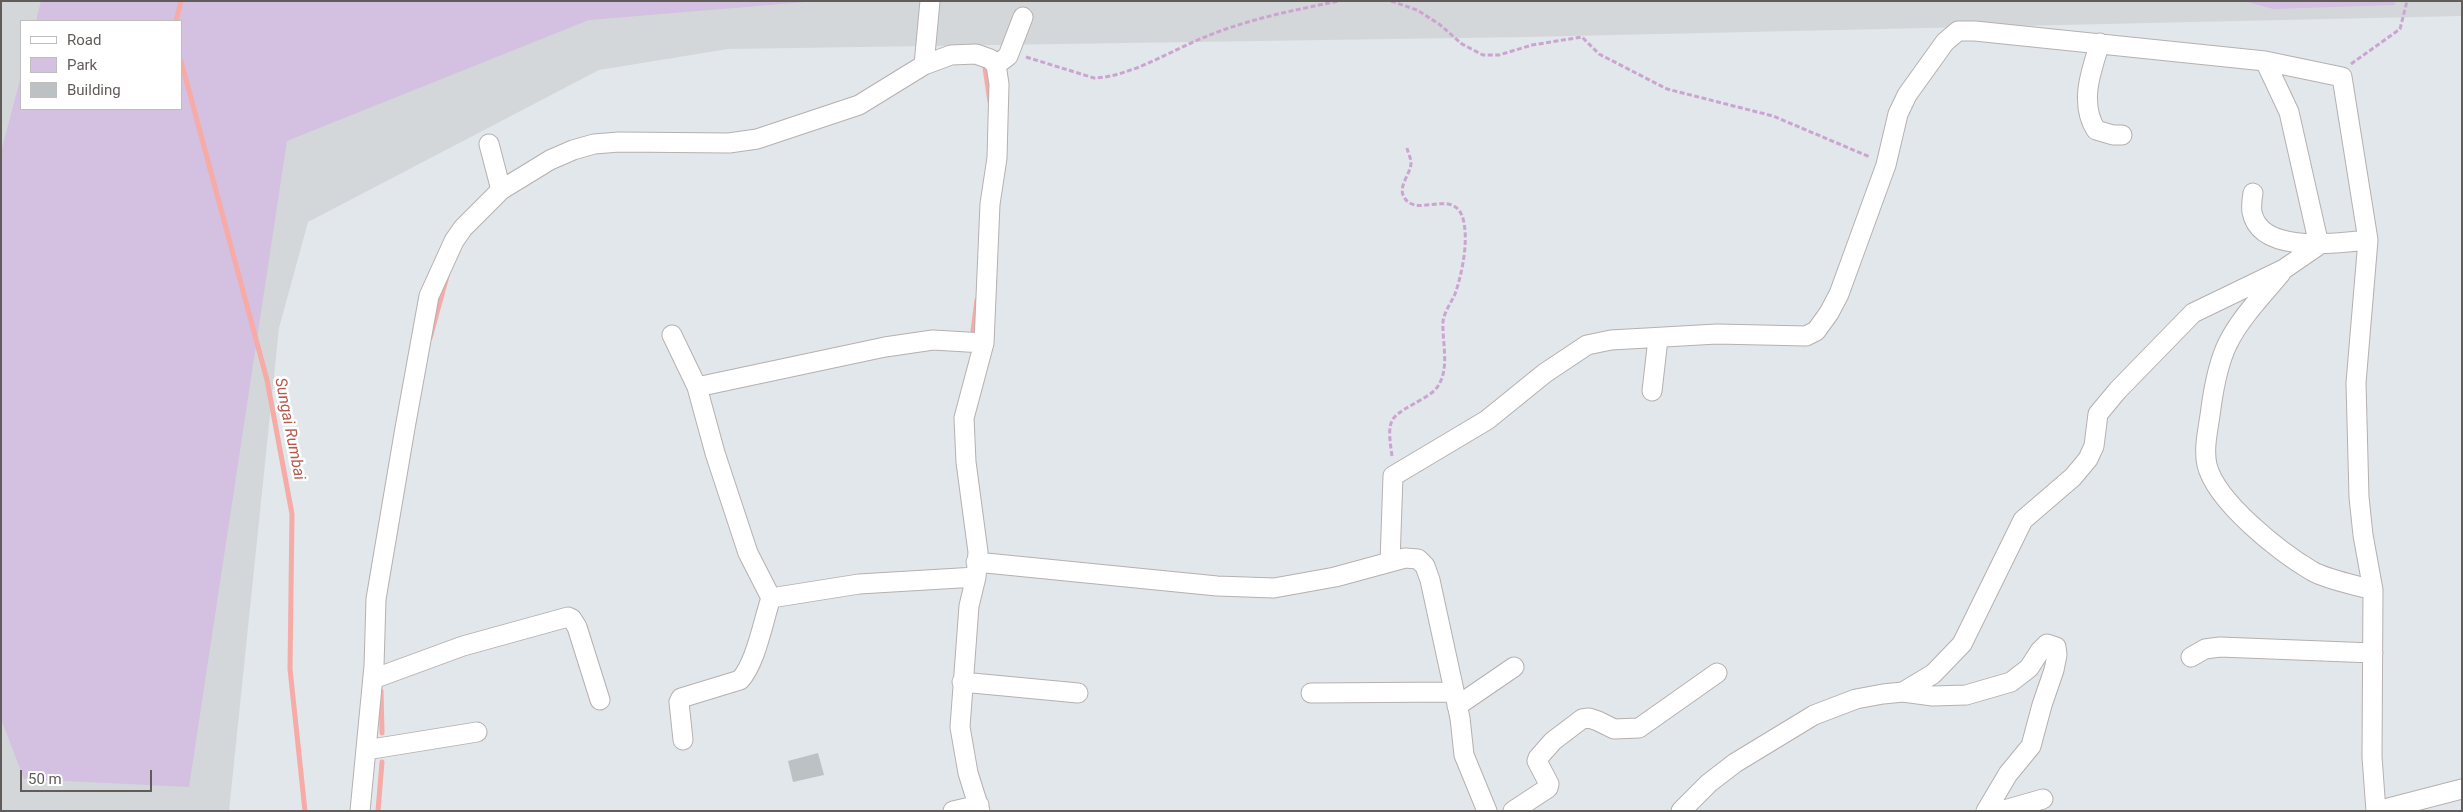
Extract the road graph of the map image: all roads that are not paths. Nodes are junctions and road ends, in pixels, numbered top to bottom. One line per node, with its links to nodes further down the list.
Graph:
1 (930, 1): 6 (street)
2 (1024, 17): 4 (street)
3 (2100, 43): 5 (street); 7 (street); 15 (street)
4 (1002, 60): 6 (street); 16 (street)
5 (2265, 60): 11 (street); 12 (street)
6 (924, 65): 9 (street)
7 (2122, 135)
8 (489, 144): 9 (street)
9 (501, 190): 27 (street)
10 (2253, 193): 12 (street)
11 (2368, 240): 12 (street); 21 (street)
12 (2319, 245): 13 (street)
13 (2284, 269): 21 (street); 29 (street)
14 (672, 335): 17 (street)
15 (1658, 339): 18 (street); 19 (street)
16 (984, 343): 17 (street); 20 (street)
17 (697, 387): 22 (street)
18 (1652, 391)
19 (1390, 562): 20 (street); 32 (street)
20 (976, 569): 22 (street); 28 (street)
21 (2374, 590): 23 (street)
22 (770, 598): 35 (street)
23 (2373, 653): 24 (street); 47 (street)
24 (2191, 657)
25 (1514, 667): 32 (street)
26 (1718, 673): 43 (street)
27 (373, 679): 33 (street); 36 (street)
28 (962, 682): 30 (street); 39 (street)
29 (1903, 692): 44 (street); 45 (street)
30 (1078, 693)
31 (1311, 693): 32 (street)
32 (1455, 699): 42 (street)
33 (600, 700)
34 (477, 732): 36 (street)
35 (683, 740)
36 (366, 750): 40 (street)
37 (2462, 789): 47 (street)
38 (2043, 800): 46 (street)
39 (980, 808): 41 (street)
40 (360, 811)
41 (953, 811)
42 (1487, 811)
43 (1512, 811)
44 (1681, 811)
45 (1986, 811)
46 (2001, 811)
47 (2377, 811)

